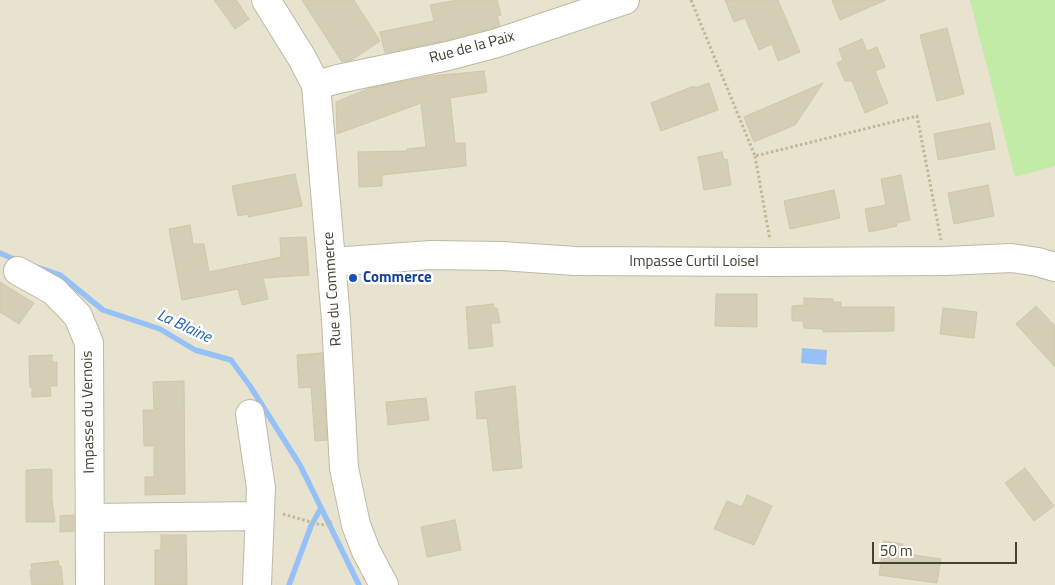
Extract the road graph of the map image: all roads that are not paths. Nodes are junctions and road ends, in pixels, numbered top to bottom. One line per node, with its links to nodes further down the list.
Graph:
1 (266, 0): 3 (street, Rue du Commerce)
2 (625, 0): 3 (street, Rue de la Paix)
3 (316, 86): 4 (street, Rue du Commerce)
4 (332, 262): 5 (street, Impasse Curtil Loisel); 12 (street, Rue du Commerce)
5 (1055, 267)
6 (18, 271): 9 (street, Impasse du Vernois)
7 (250, 414): 8 (street)
8 (260, 516): 9 (street); 11 (street)
9 (90, 518): 10 (street, Impasse du Vernois)
10 (90, 585)
11 (257, 585)
12 (384, 585)

